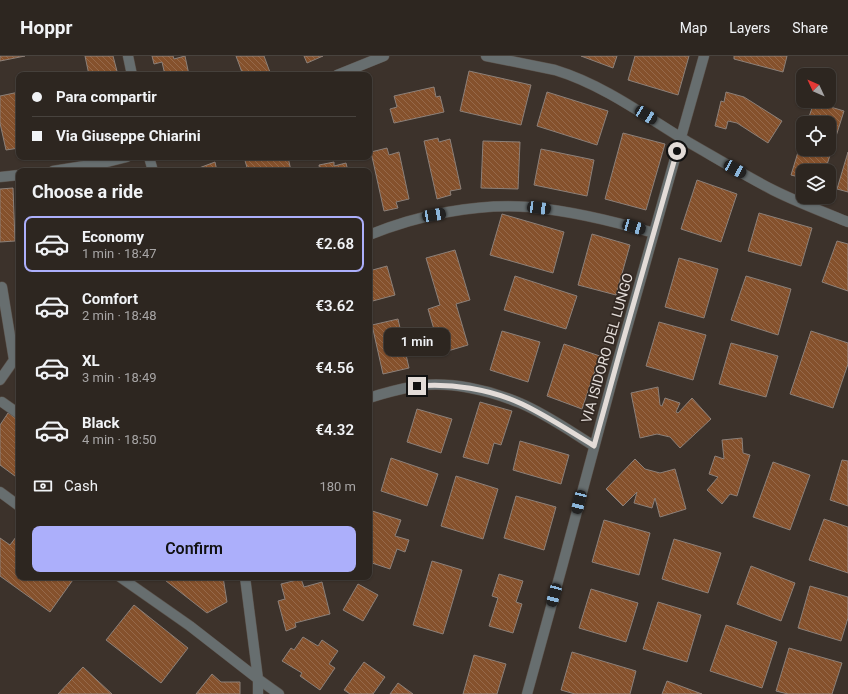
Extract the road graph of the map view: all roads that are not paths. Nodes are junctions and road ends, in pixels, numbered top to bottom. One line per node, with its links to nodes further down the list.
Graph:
1 (128, 56): 5 (street)
2 (384, 56): 6 (street)
3 (486, 56): 7 (street)
4 (704, 56): 7 (street, VIA ISIDORO DEL LUNGO)
5 (131, 72)
6 (344, 72)
7 (681, 137): 12 (street); 13 (street, VIA ISIDORO DEL LUNGO)
8 (115, 160): 9 (street)
9 (72, 168)
10 (16, 176): 11 (street)
11 (0, 177)
12 (848, 222)
13 (654, 233): 14 (street); 21 (street, VIA ISIDORO DEL LUNGO)
14 (372, 234)
15 (2, 287): 16 (street)
16 (15, 363): 17 (street)
17 (0, 380)
18 (372, 397): 21 (street)
19 (1, 403): 20 (street)
20 (16, 412)
21 (594, 446): 29 (street, VIA ISIDORO DEL LUNGO)
22 (0, 492): 23 (street)
23 (16, 504)
24 (124, 580): 26 (street)
25 (245, 580): 26 (street)
26 (258, 679): 27 (street); 28 (street)
27 (258, 694)
28 (279, 694)
29 (527, 694)

